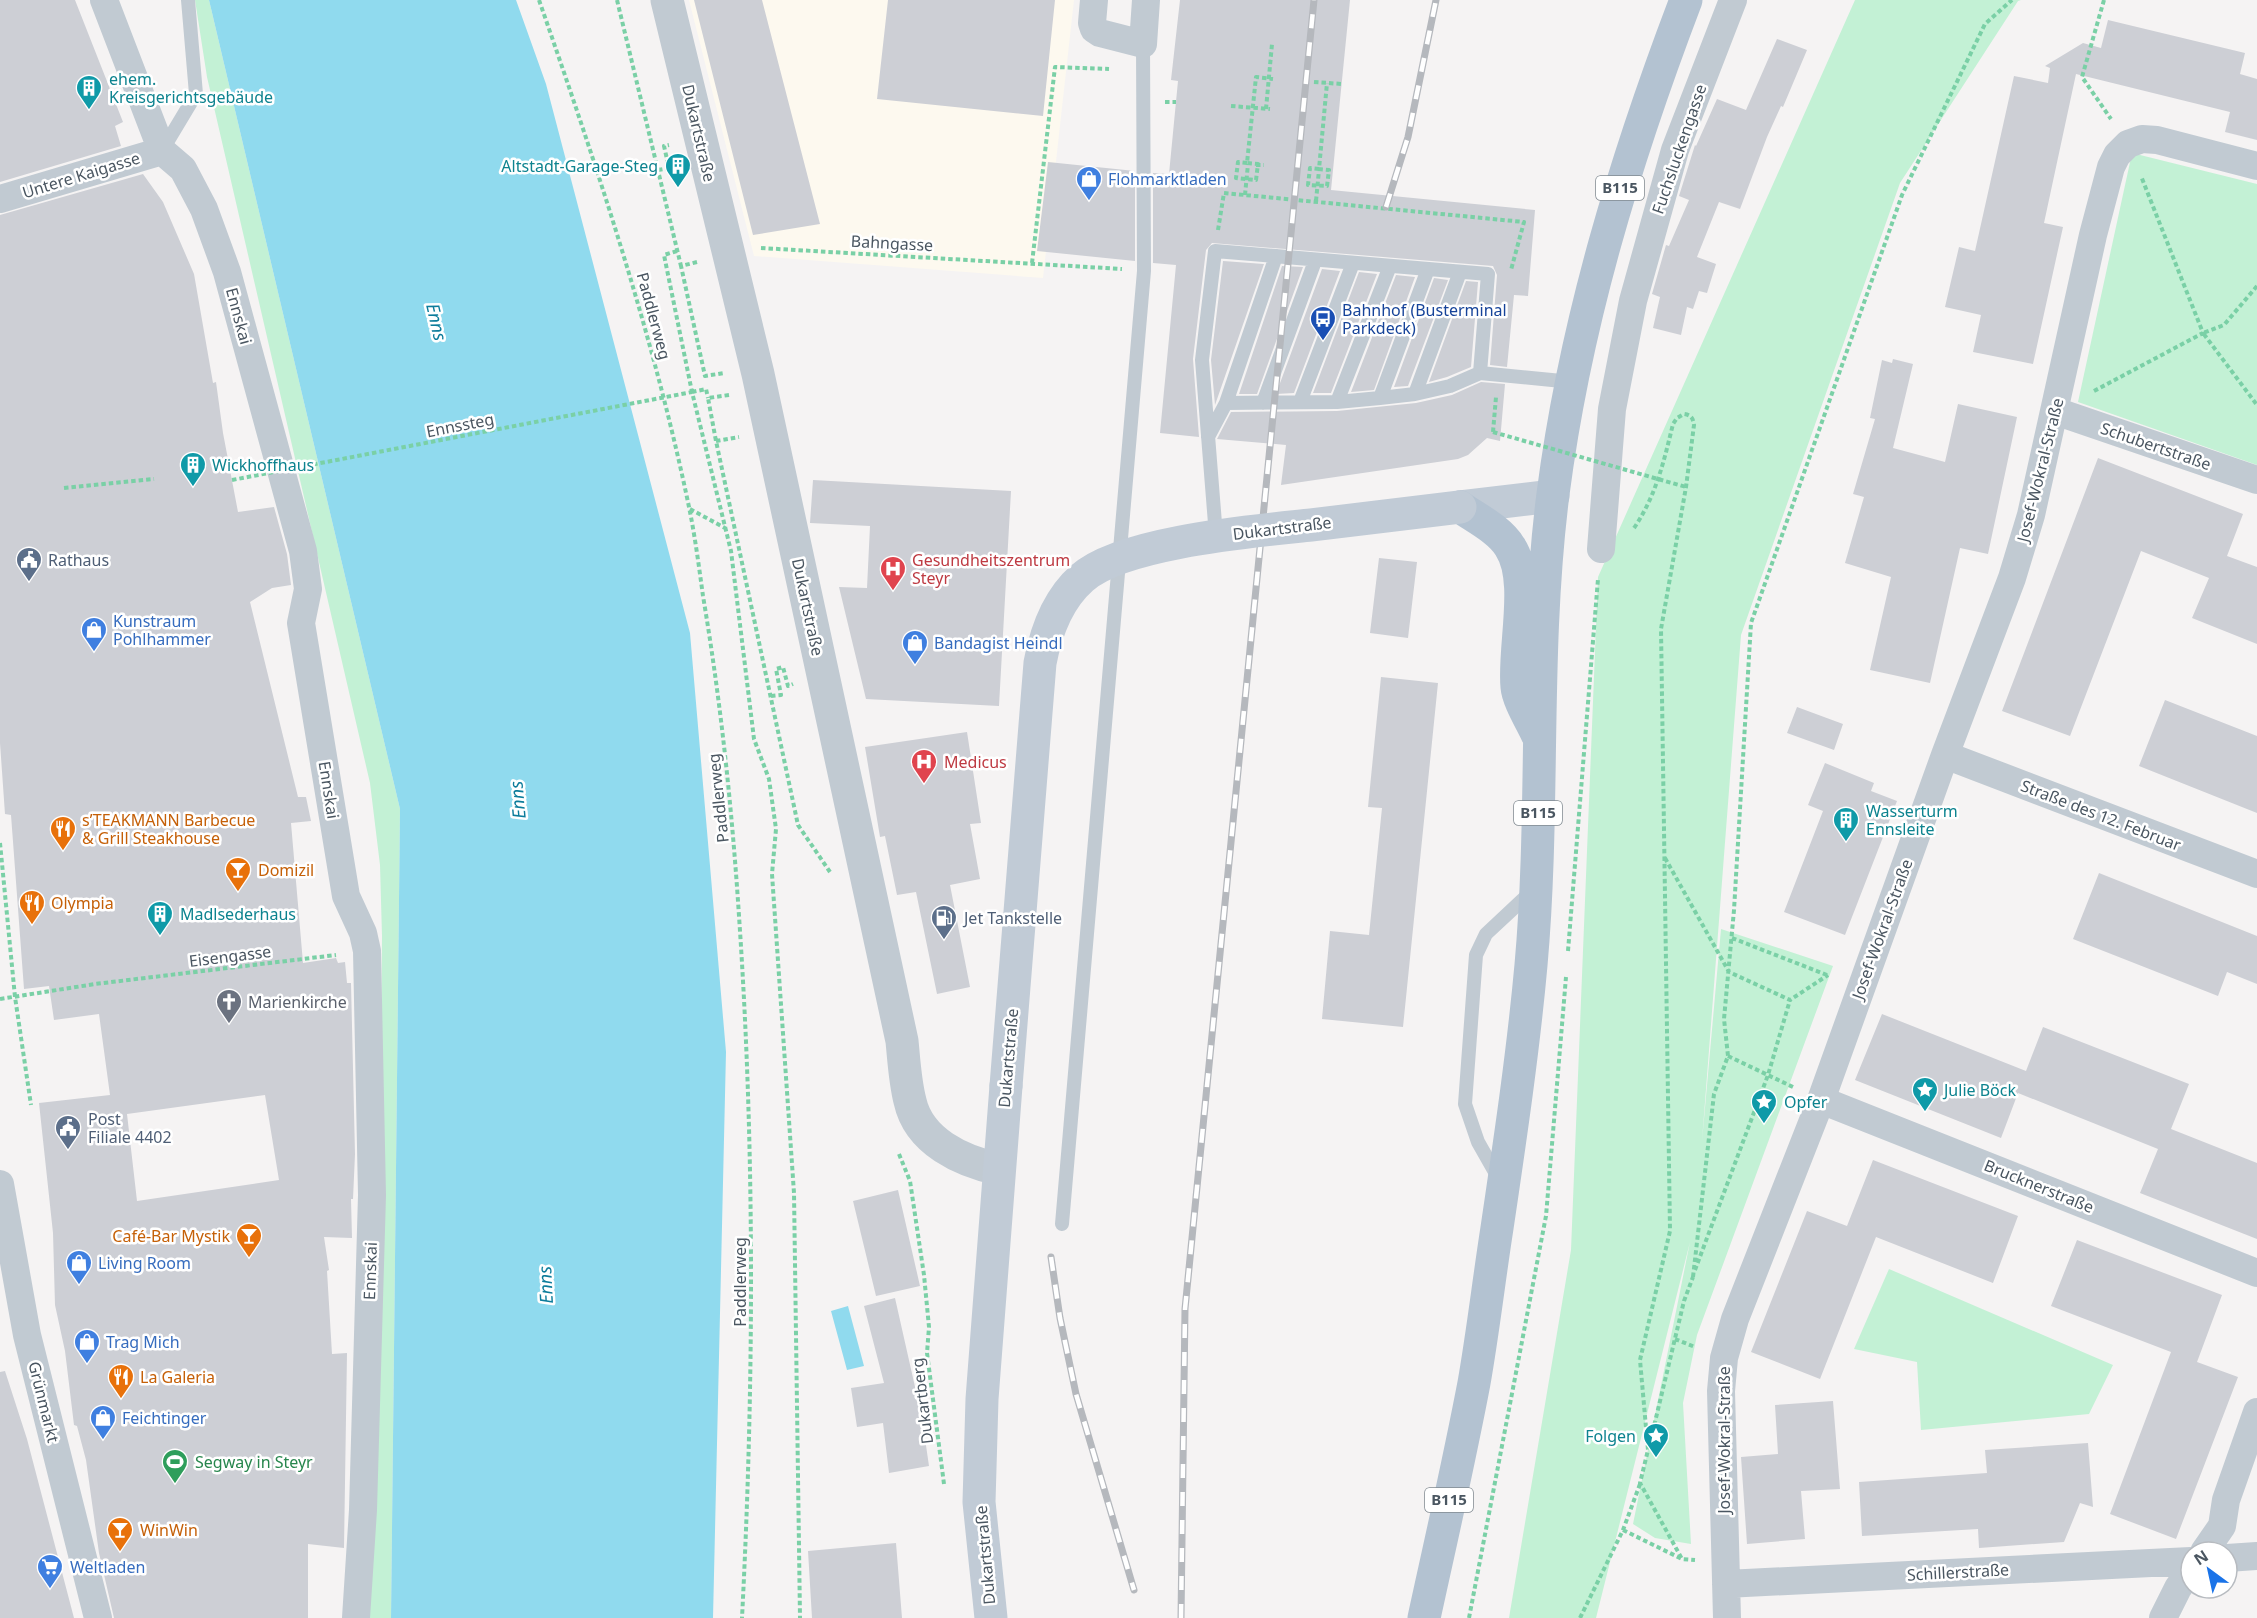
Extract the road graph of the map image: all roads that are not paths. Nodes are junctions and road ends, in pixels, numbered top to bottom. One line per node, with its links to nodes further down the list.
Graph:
1 (104, 0): 9 (street, Ennskai)
2 (188, 0): 9 (lane)
3 (667, 0): 38 (street, Dukartstraße)
4 (1094, 0): 8 (street)
5 (1146, 0): 8 (street)
6 (1686, 0): 19 (main road, B115)
7 (1733, 0): 32 (street, Fuchsluckengasse)
8 (1143, 57): 41 (lane)
9 (162, 151): 11 (street, Untere Kaigasse); 51 (street, Ennskai)
10 (2257, 166): 26 (street, Josef-Wokral-Straße)
11 (0, 199)
12 (1276, 256): 13 (lane); 24 (lane); 27 (lane)
13 (1315, 261): 14 (lane); 25 (lane)
14 (1353, 263): 15 (lane); 22 (lane)
15 (1390, 266): 16 (lane); 23 (lane)
16 (1428, 268): 17 (lane); 21 (lane)
17 (1460, 272): 18 (lane); 20 (lane)
18 (1480, 373): 19 (lane); 20 (lane)
19 (1572, 382): 29 (main road, B115)
20 (1415, 394): 21 (lane)
21 (1380, 398): 23 (lane)
22 (1300, 402): 23 (lane); 25 (lane)
23 (1337, 402)
24 (1226, 403): 25 (lane); 27 (lane)
25 (1263, 403)
26 (2055, 411): 28 (street, Schubertstraße); 34 (street, Josef-Wokral-Straße)
27 (1207, 439): 31 (lane)
28 (2257, 480)
29 (1553, 496): 30 (main road, Dukartstraße); 33 (main road, B115)
30 (1460, 507): 31 (main road, Dukartstraße, bridge); 33 (main road)
31 (1216, 536): 38 (main road, Dukartstraße, bridge)
32 (1601, 549)
33 (1540, 741): 36 (main road, B115)
34 (1945, 755): 35 (street, Straße des 12. Februar); 37 (street, Josef-Wokral-Straße)
35 (2257, 874)
36 (1536, 886): 40 (main road, B115); 40 (lane)
37 (1821, 1100): 42 (street, Brucknerstraße); 48 (street, Josef-Wokral-Straße)
38 (998, 1168): 52 (main road, Dukartstraße)
39 (0, 1184): 50 (street, Grünmarkt)
40 (1503, 1187): 53 (main road, B115)
41 (1062, 1224)
42 (2257, 1273)
43 (2257, 1412): 44 (street)
44 (2212, 1540)
45 (2257, 1556): 46 (street)
46 (2239, 1557)
47 (2179, 1561): 48 (street, Schillerstraße)
48 (1725, 1573): 54 (street, Josef-Wokral-Straße)
49 (2179, 1586): 55 (street)
50 (98, 1618)
51 (356, 1618)
52 (990, 1618)
53 (1424, 1618)
54 (1727, 1618)
55 (2163, 1618)

